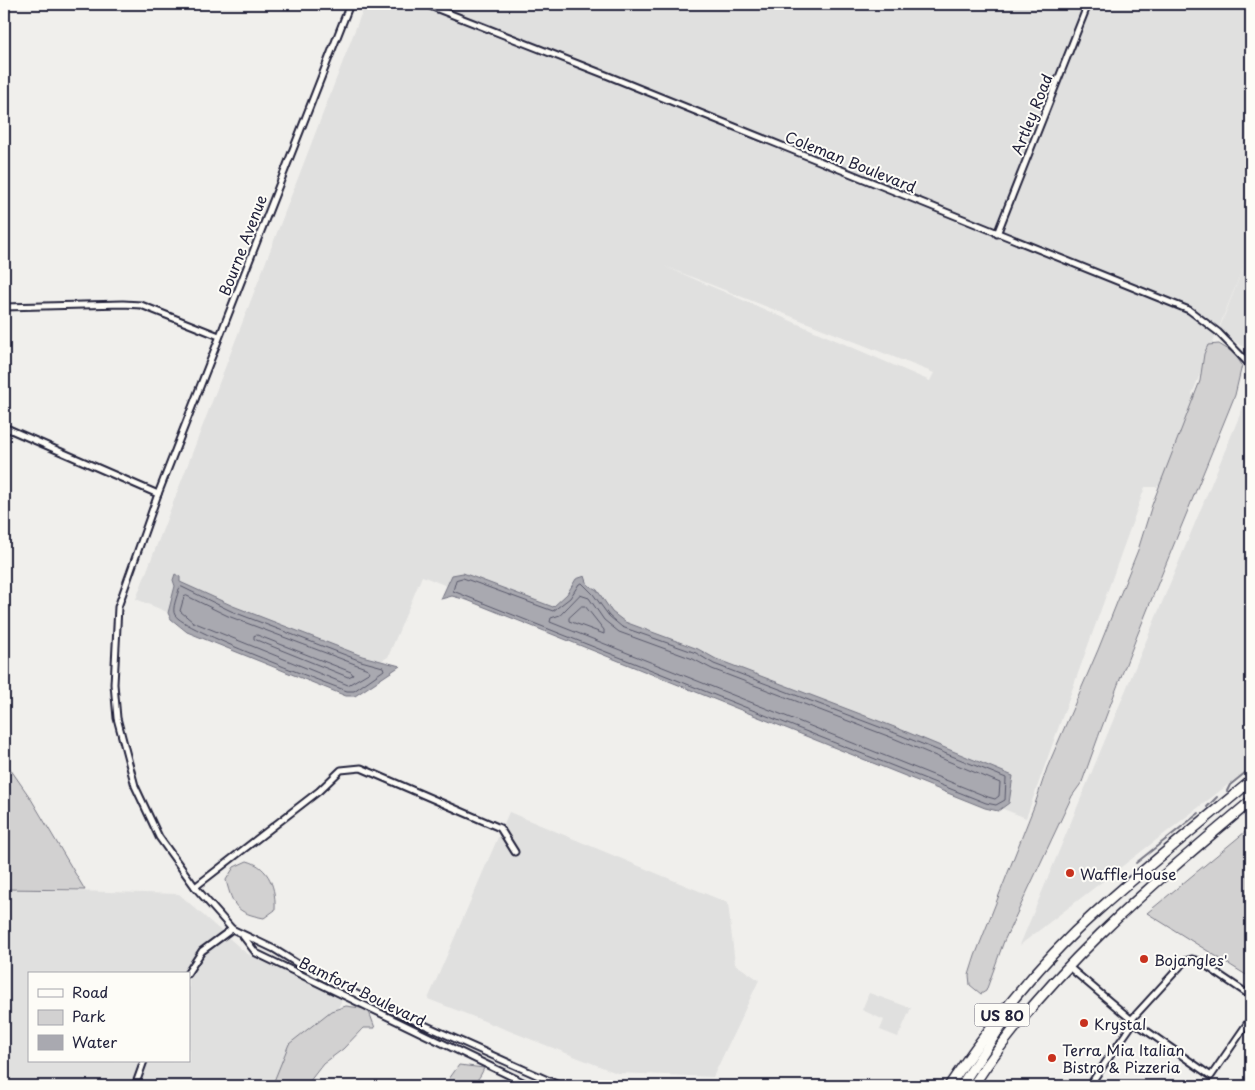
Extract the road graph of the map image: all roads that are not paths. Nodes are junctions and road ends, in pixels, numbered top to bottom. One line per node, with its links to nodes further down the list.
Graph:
1 (350, 4): 6 (street, Bourne Avenue)
2 (425, 4): 4 (street, Coleman Boulevard)
3 (1088, 4): 4 (street, Artley Road)
4 (997, 234): 7 (street, Coleman Boulevard)
5 (4, 307): 6 (street)
6 (219, 336): 9 (street, Bourne Avenue)
7 (1251, 366)
8 (4, 427): 9 (street)
9 (158, 494): 13 (street, Bamford Boulevard)
10 (1251, 781): 18 (main road, US 80)
11 (1251, 801): 16 (main road, US 80)
12 (515, 852): 13 (street)
13 (195, 887): 14 (street, Bamford Boulevard)
14 (232, 929): 15 (street, Bamford Boulevard); 17 (street)
15 (241, 934): 26 (street, Bamford Boulevard); 27 (street, Bamford Boulevard)
16 (1069, 967): 21 (street); 23 (main road, US 80)
17 (188, 972)
18 (1027, 985): 24 (main road, US 80); 28 (main road)
19 (1251, 996): 21 (street)
20 (1251, 1018): 21 (street)
21 (1133, 1021): 30 (street)
22 (144, 1062): 25 (street)
23 (978, 1082): 29 (main road, US 80)
24 (949, 1085)
25 (135, 1086)
26 (531, 1086)
27 (561, 1086)
28 (961, 1086)
29 (972, 1086)
30 (1089, 1086)

